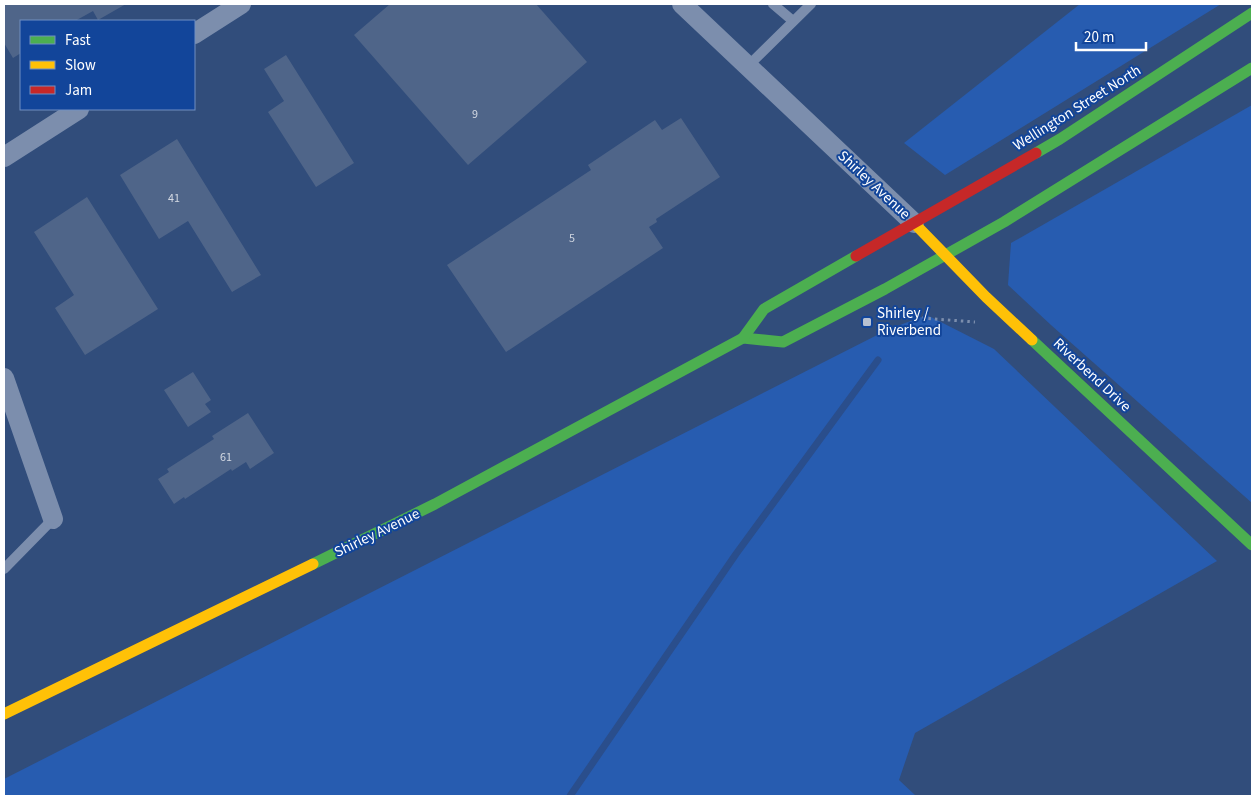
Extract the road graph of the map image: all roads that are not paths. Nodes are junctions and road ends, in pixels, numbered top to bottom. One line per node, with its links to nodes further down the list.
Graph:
1 (241, 4): 7 (street)
2 (682, 4): 8 (street, Shirley Avenue)
3 (773, 4): 6 (lane)
4 (811, 4): 6 (lane)
5 (1252, 13): 12 (main road, Wellington Street North)
6 (793, 22): 8 (lane)
7 (195, 33)
8 (748, 66): 12 (street, Shirley Avenue)
9 (1252, 68): 13 (main road)
10 (77, 110): 11 (street)
11 (4, 157)
12 (914, 223): 13 (main road, Riverbend Drive); 14 (main road, Shirley Avenue)
13 (945, 255): 14 (main road); 17 (main road, Riverbend Drive)
14 (743, 338): 19 (main road, Shirley Avenue)
15 (4, 378): 16 (street)
16 (53, 520): 18 (lane)
17 (1252, 545)
18 (4, 569)
19 (4, 714)

